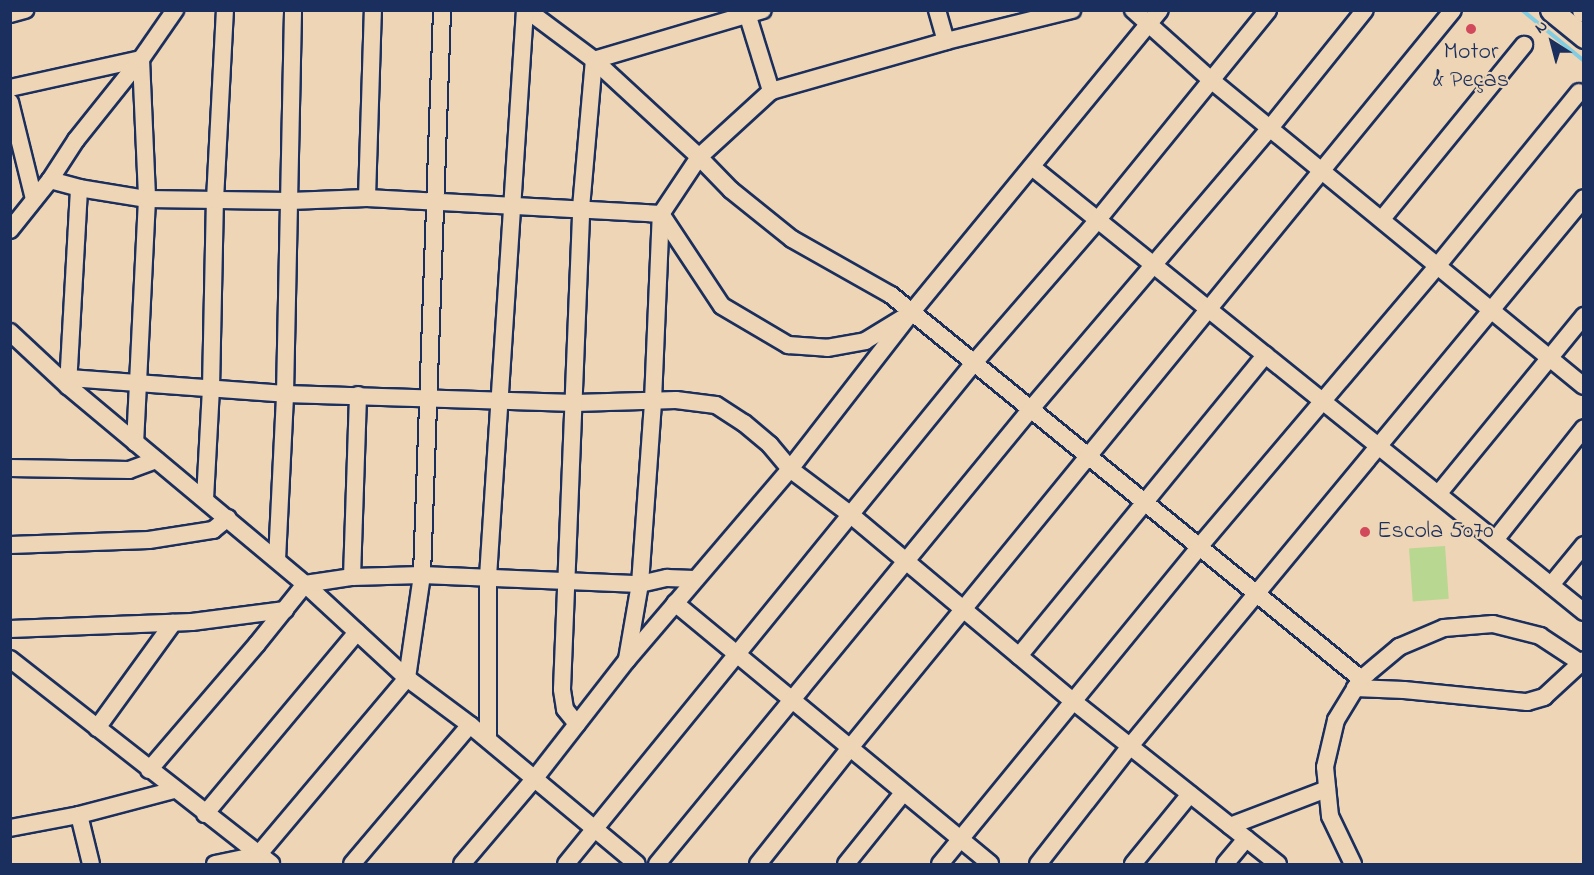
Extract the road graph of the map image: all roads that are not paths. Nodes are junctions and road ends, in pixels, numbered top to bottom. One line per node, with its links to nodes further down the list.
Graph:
1 (25, 10): 17 (street)
2 (175, 10): 22 (street)
3 (225, 10): 40 (street)
4 (293, 10): 41 (street)
5 (373, 10): 36 (street)
6 (442, 10): 42 (street)
7 (526, 10): 23 (street); 43 (street)
8 (937, 10): 20 (street)
9 (1072, 10): 20 (street)
10 (1133, 10): 18 (street)
11 (1160, 10): 18 (street)
12 (1268, 10): 24 (street)
13 (1365, 10): 29 (street)
14 (1453, 10): 33 (street)
15 (1551, 10): 19 (main road)
16 (752, 12): 23 (street); 26 (street)
17 (10, 14)
18 (1149, 25): 24 (street); 32 (street)
19 (1584, 37)
20 (946, 41): 26 (street)
21 (1524, 45): 46 (street)
22 (141, 59): 25 (street); 34 (street); 39 (street)
23 (594, 60): 30 (street); 44 (street)
24 (1211, 80): 29 (street); 47 (street)
25 (10, 88)
26 (771, 91): 30 (street)
27 (1579, 92): 49 (street)
28 (10, 102): 31 (street)
29 (1270, 128): 33 (street); 50 (street)
30 (699, 157): 45 (street); 53 (street)
31 (17, 160): 38 (street)
32 (1032, 167): 47 (street); 53 (street)
33 (1322, 172): 46 (street); 51 (street)
34 (50, 180): 35 (street); 38 (street)
35 (80, 188): 39 (street); 59 (street)
36 (367, 198): 41 (street); 42 (street)
37 (1584, 198): 52 (street)
38 (34, 199): 48 (street)
39 (147, 199): 40 (street); 60 (street)
40 (215, 200): 41 (street); 62 (street)
41 (290, 201): 63 (street)
42 (434, 201): 43 (street); 65 (street)
43 (512, 205): 44 (street); 66 (street)
44 (581, 208): 45 (street); 69 (street)
45 (661, 214): 53 (street); 67 (street)
46 (1382, 219): 49 (street)
47 (1096, 222): 50 (street); 58 (street)
48 (10, 230)
49 (1438, 265): 52 (street); 68 (street)
50 (1153, 266): 51 (street); 70 (street)
51 (1208, 309): 56 (street); 74 (street)
52 (1491, 311): 57 (street); 73 (street)
53 (911, 314): 58 (street); 77 (street)
54 (1584, 316): 57 (street)
55 (10, 332): 59 (street)
56 (1265, 355): 68 (street); 80 (street)
57 (1550, 357): 61 (street); 78 (street)
58 (973, 364): 70 (street); 81 (street)
59 (69, 382): 60 (street); 72 (street)
60 (140, 383): 62 (street); 72 (street)
61 (1584, 386)
62 (211, 388): 63 (street); 79 (street)
63 (285, 394): 64 (street); 87 (street)
64 (358, 395): 65 (street); 90 (street)
65 (428, 398): 66 (street); 89 (street)
66 (500, 400): 69 (street); 91 (street)
67 (653, 401): 69 (street); 77 (street); 95 (street)
68 (1322, 402): 73 (street); 86 (street)
69 (575, 403): 93 (street)
70 (1030, 410): 74 (street); 88 (street)
71 (1584, 428): 83 (street)
72 (135, 442): 75 (street)
73 (1379, 447): 78 (street); 97 (street)
74 (1088, 457): 80 (street); 99 (street)
75 (156, 460): 76 (street); 79 (street)
76 (10, 468)
77 (790, 469): 81 (street); 92 (street)
78 (1439, 493): 83 (street)
79 (205, 500): 82 (street)
80 (1144, 502): 86 (street); 106 (street)
81 (851, 515): 88 (street); 105 (street)
82 (228, 518): 84 (street); 87 (street)
83 (1496, 540): 96 (street)
84 (10, 545)
85 (1584, 545): 96 (street)
86 (1199, 547): 97 (street); 113 (street)
87 (277, 560): 94 (street)
88 (906, 561): 99 (street); 112 (street)
89 (422, 575): 90 (street); 91 (street); 110 (street)
90 (352, 577): 94 (street)
91 (488, 578): 93 (street); 117 (street)
92 (694, 579): 95 (street); 98 (street)
93 (567, 581): 95 (street); 114 (street)
94 (305, 584): 100 (street); 104 (street)
95 (640, 584): 108 (street)
96 (1551, 585): 101 (street)
97 (1257, 595): 111 (street); 118 (street)
98 (675, 603): 105 (street); 108 (street)
99 (963, 609): 106 (street); 119 (street)
100 (285, 610): 102 (street); 120 (street)
101 (1584, 612)
102 (173, 623): 103 (street); 116 (street)
103 (10, 629)
104 (357, 632): 110 (street); 126 (street)
105 (736, 655): 112 (street); 130 (street)
106 (1019, 656): 113 (street)
107 (10, 659): 116 (street)
108 (627, 660): 114 (street)
109 (1583, 662): 111 (street); 111 (street)
110 (407, 678): 115 (street); 133 (street)
111 (1358, 683): 122 (street)
112 (791, 701): 119 (street); 140 (street)
113 (1073, 701): 118 (street); 132 (street)
114 (577, 724): 121 (street)
115 (470, 725): 117 (street); 136 (street)
116 (97, 728): 120 (street)
117 (488, 740): 121 (street)
118 (1131, 745): 125 (street); 145 (street)
119 (849, 749): 124 (street); 141 (street)
120 (149, 770): 123 (street)
121 (535, 778): 130 (street); 137 (street)
122 (1327, 789): 128 (street); 149 (street)
123 (174, 790): 126 (street); 127 (street)
124 (903, 793): 132 (street); 142 (street)
125 (1190, 794): 128 (street); 146 (street)
126 (205, 814): 133 (street)
127 (79, 815): 129 (street); 134 (street)
128 (1230, 826): 131 (street)
129 (10, 828)
130 (596, 829): 138 (street); 139 (street)
131 (1246, 839): 147 (street); 148 (street)
132 (960, 840): 143 (street); 144 (street)
133 (265, 860): 135 (street)
134 (92, 864)
135 (215, 864)
136 (352, 864)
137 (462, 864)
138 (566, 864)
139 (637, 864)
140 (657, 864)
141 (758, 864)
142 (846, 864)
143 (940, 864)
144 (990, 864)
145 (1038, 864)
146 (1133, 864)
147 (1226, 864)
148 (1278, 864)
149 (1353, 864)

